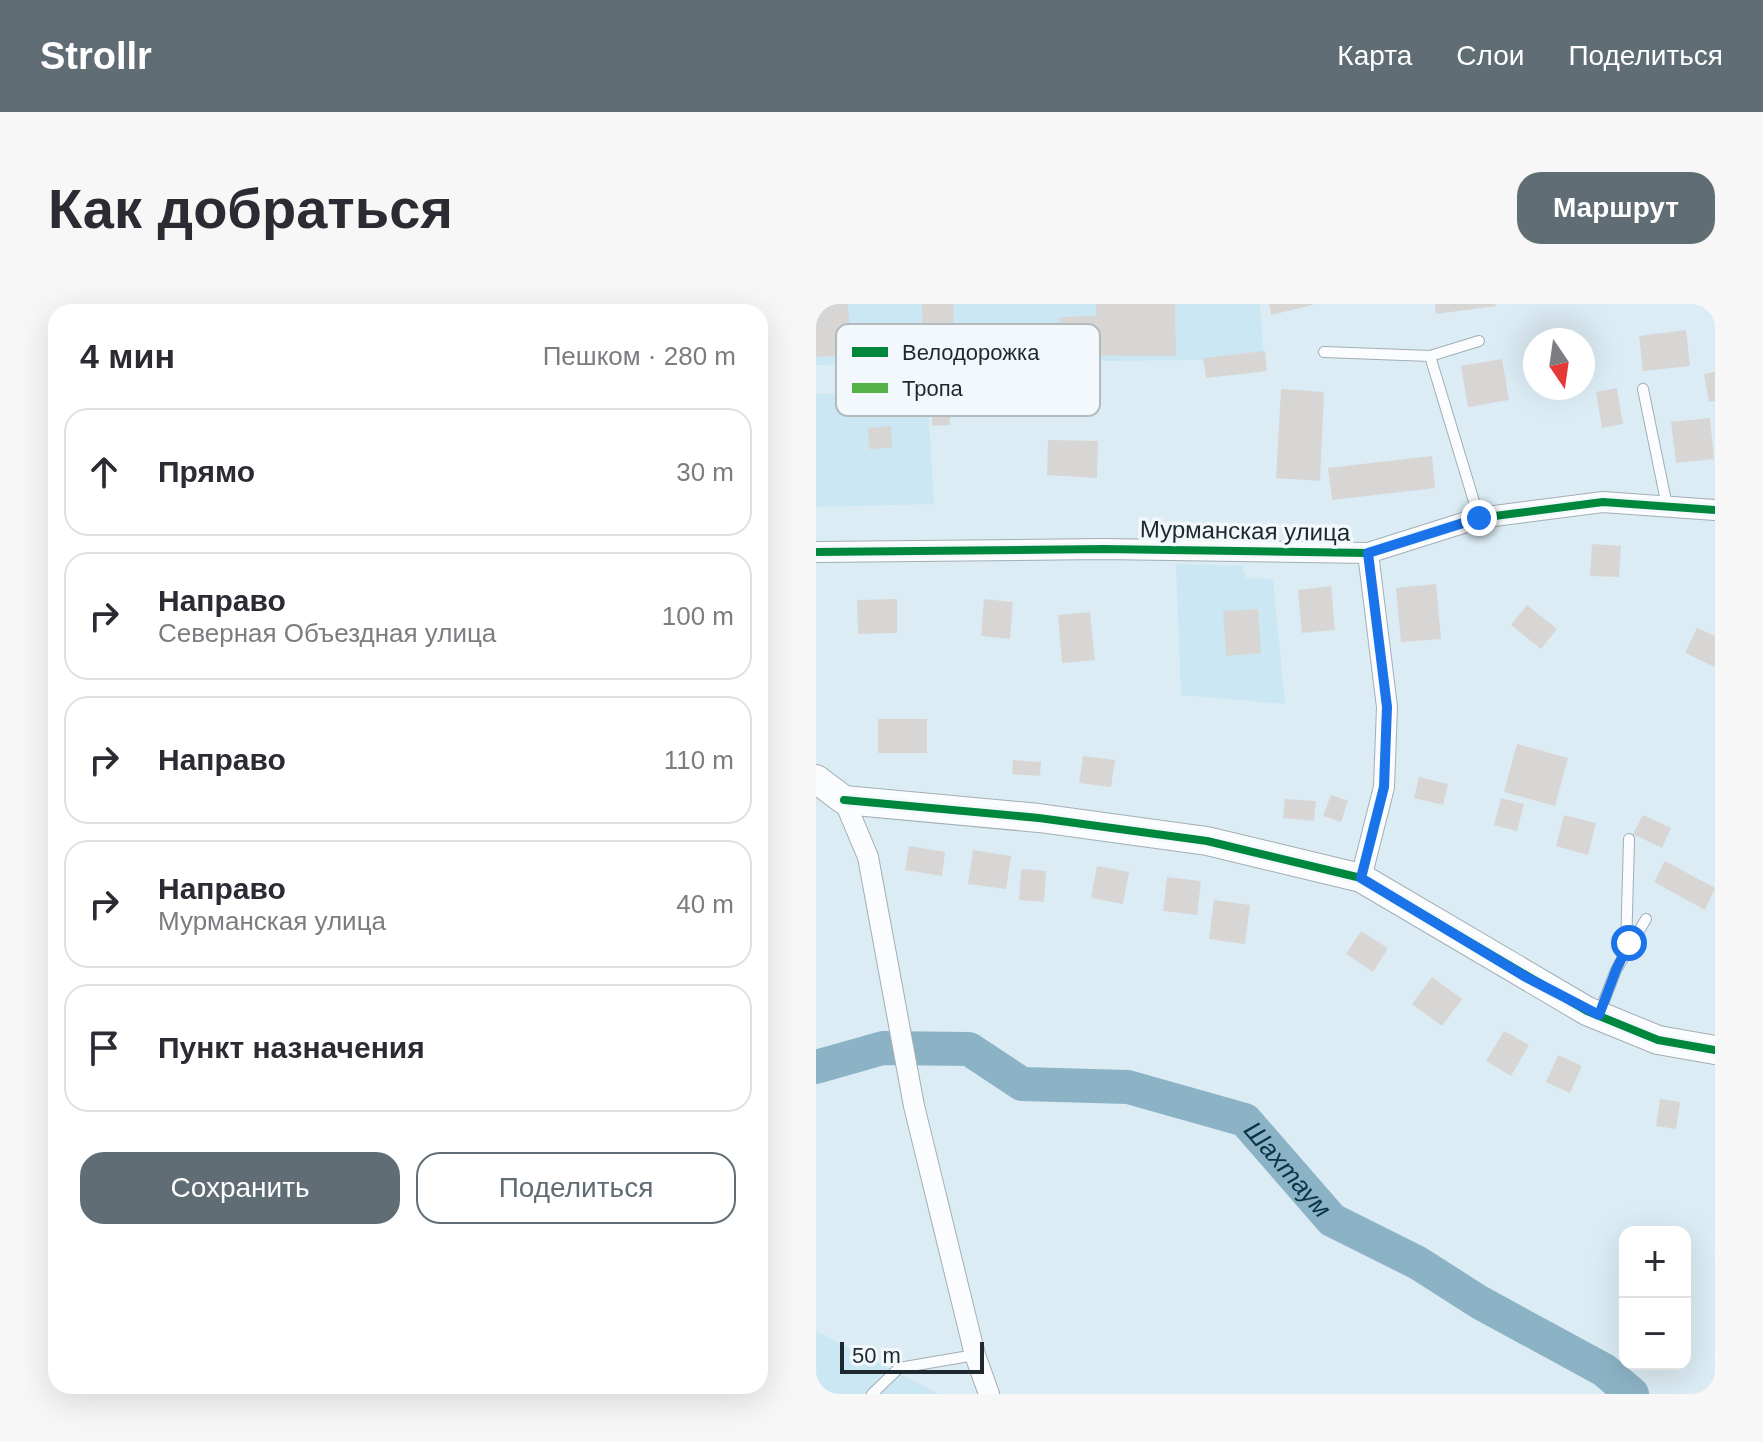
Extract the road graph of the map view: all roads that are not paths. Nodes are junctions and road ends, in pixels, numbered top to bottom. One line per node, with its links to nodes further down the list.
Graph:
1 (1479, 341): 3 (lane)
2 (1324, 352): 3 (lane)
3 (1430, 356): 7 (lane)
4 (1643, 389): 5 (lane)
5 (1667, 506): 6 (street, Мурманская улица); 7 (street, Мурманская улица)
6 (1715, 510)
7 (1479, 518): 9 (street, Мурманская улица)
8 (816, 552): 9 (street, Мурманская улица)
9 (1368, 553): 13 (street)
10 (816, 779): 11 (street)
11 (844, 800): 13 (street); 18 (street)
12 (1629, 839): 15 (lane)
13 (1361, 878): 16 (street)
14 (1646, 919): 15 (lane)
15 (1626, 950): 16 (lane)
16 (1599, 1015): 17 (street)
17 (1715, 1050)
18 (975, 1355): 19 (lane); 20 (street)
19 (872, 1394)
20 (989, 1394)

